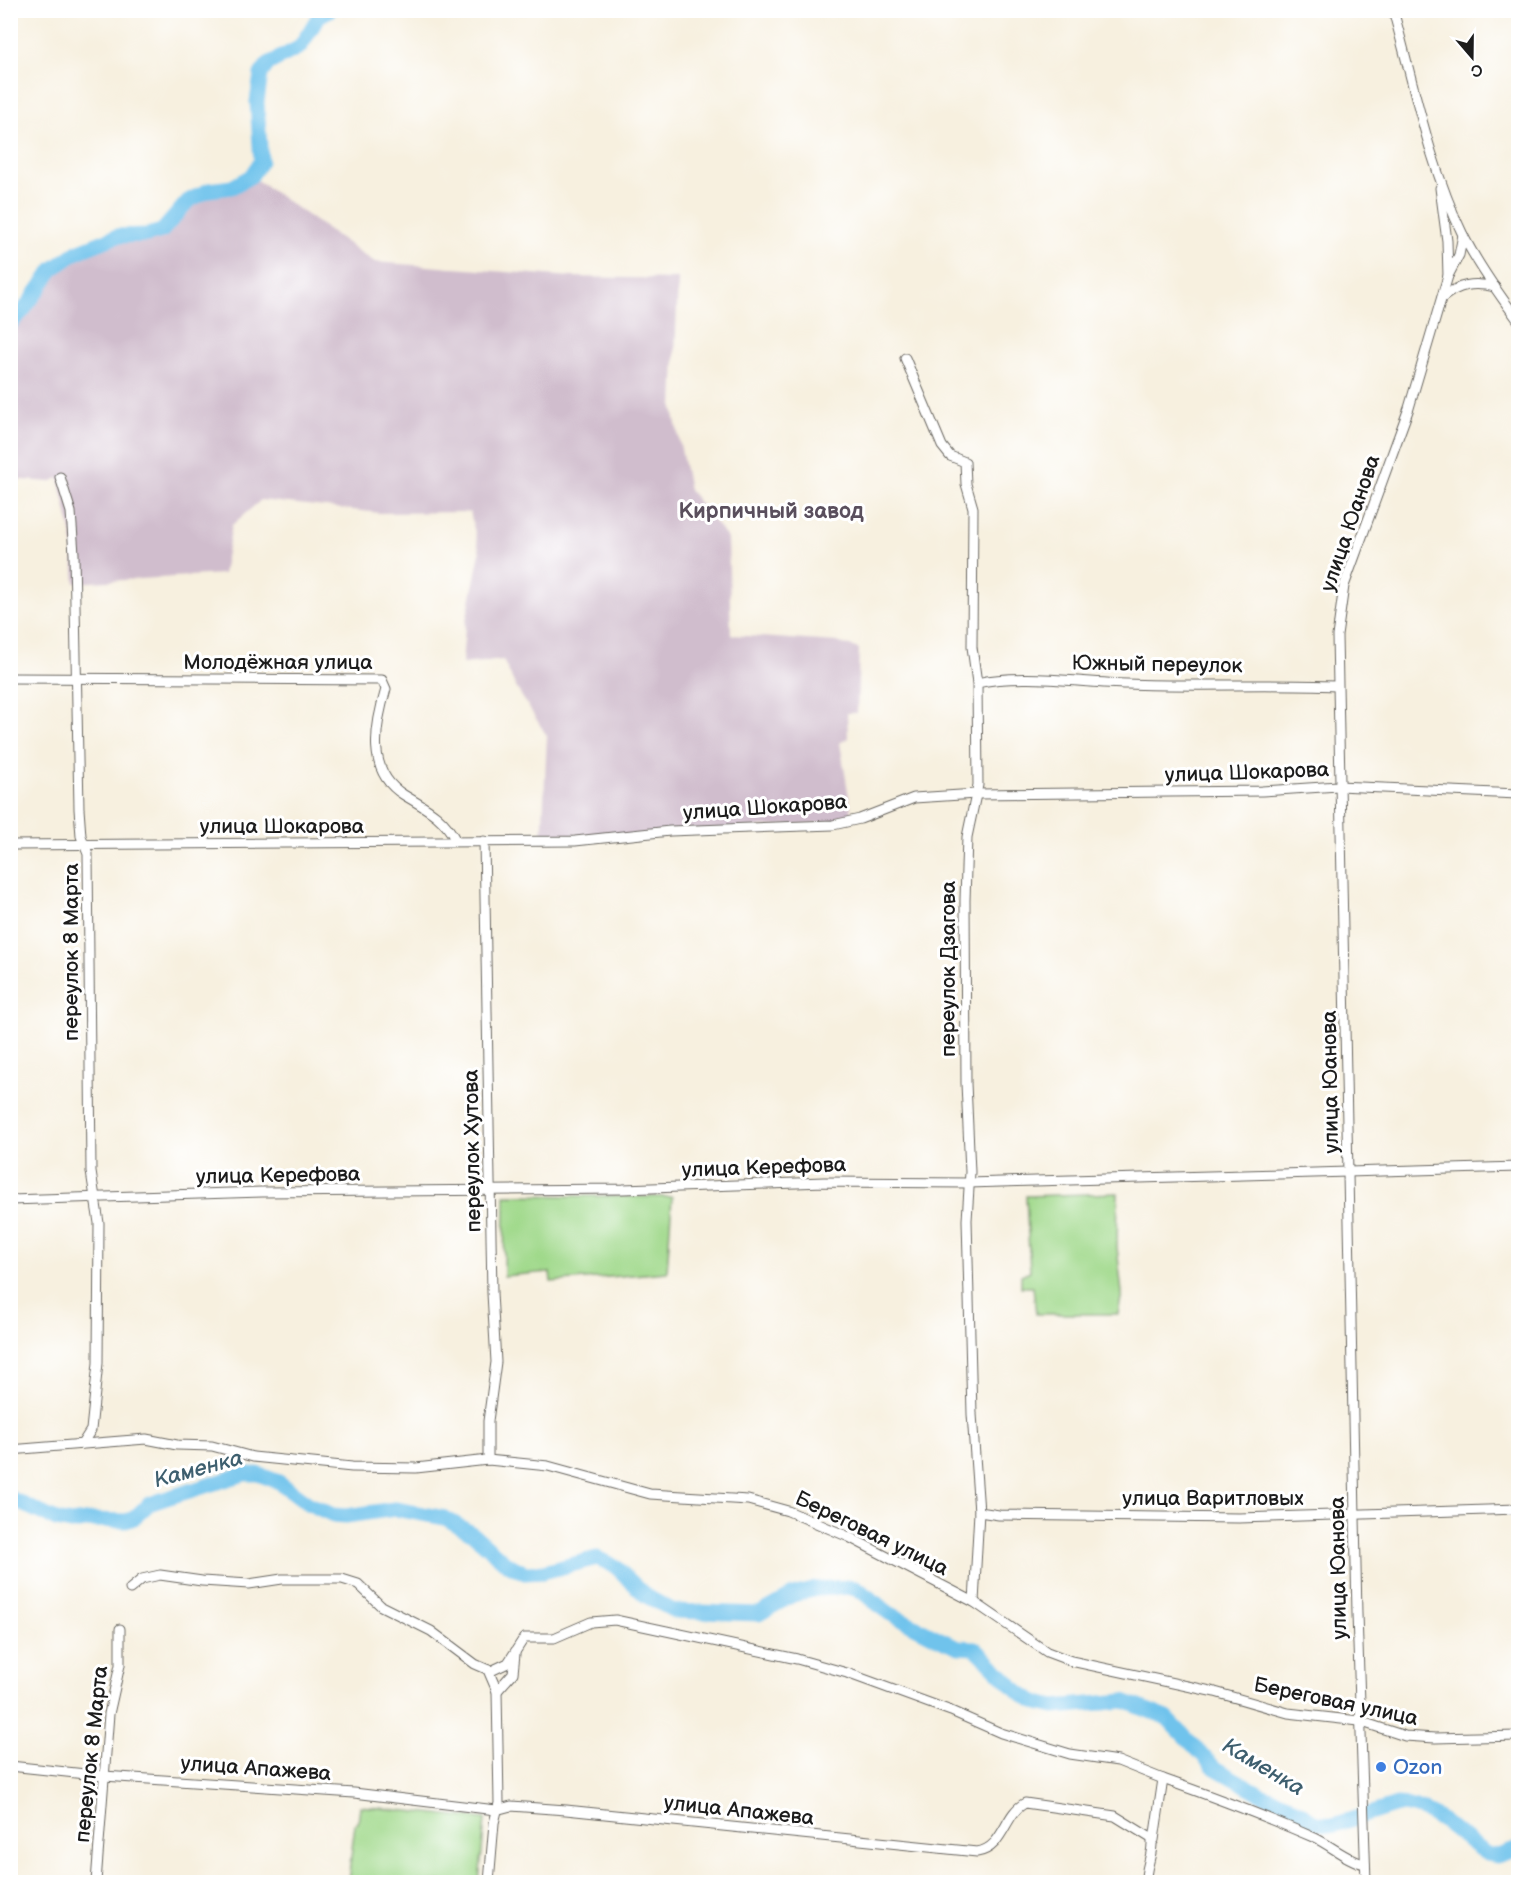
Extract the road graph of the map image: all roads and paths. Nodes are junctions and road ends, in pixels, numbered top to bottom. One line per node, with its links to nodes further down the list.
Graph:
1 (1393, 10): 2 (street)
2 (1437, 165): 3 (street); 4 (street)
3 (1463, 235): 4 (street); 5 (street)
4 (1448, 276): 6 (street, улица Юанова)
5 (1495, 287): 6 (street); 7 (street)
6 (1442, 298): 13 (street, улица Юанова)
7 (1518, 320)
8 (905, 358): 12 (street, переулок Дзагова)
9 (60, 477): 11 (street, переулок 8 Марта)
10 (10, 678): 11 (street, Молодёжная улица)
11 (79, 679): 17 (street, Молодёжная улица); 20 (street, переулок 8 Марта)
12 (977, 683): 13 (street, Южный переулок); 15 (street, переулок Дзагова)
13 (1337, 686): 14 (street, улица Юанова)
14 (1338, 786): 15 (street, улица Шокарова); 16 (street, улица Шокарова); 22 (street, улица Юанова)
15 (976, 794): 18 (street, улица Шокарова); 23 (street, переулок Дзагова)
16 (1518, 794)
17 (456, 841): 18 (street, улица Шокарова); 20 (street, улица Шокарова)
18 (484, 842): 24 (street, переулок Хутова)
19 (10, 845): 20 (street, улица Шокарова)
20 (85, 845): 25 (street, переулок 8 Марта)
21 (1518, 1167): 22 (street, улица Керефова)
22 (1350, 1174): 23 (street, улица Керефова); 34 (street, улица Юанова)
23 (969, 1183): 24 (street, улица Керефова); 33 (street, переулок Дзагова)
24 (491, 1190): 25 (street, улица Керефова); 31 (street, переулок Хутова)
25 (95, 1198): 26 (street, улица Керефова); 27 (street, переулок 8 Марта)
26 (10, 1200)
27 (91, 1430): 28 (street); 29 (street)
28 (82, 1444): 29 (street, Береговая улица); 30 (street, Береговая улица)
29 (106, 1444): 31 (street, Береговая улица)
30 (10, 1450)
31 (488, 1460): 36 (street, Береговая улица)
32 (1518, 1509): 34 (street, улица Варитловых)
33 (979, 1512): 34 (street, улица Варитловых); 36 (street, переулок Дзагова)
34 (1355, 1515): 41 (street, улица Юанова)
35 (130, 1589): 39 (street)
36 (974, 1602): 41 (street, Береговая улица)
37 (120, 1629): 44 (street, переулок 8 Марта)
38 (515, 1653): 39 (street); 40 (street); 45 (street)
39 (488, 1670): 40 (street)
40 (497, 1691): 46 (street)
41 (1359, 1721): 42 (street, Береговая улица); 48 (street, улица Юанова)
42 (1518, 1736)
43 (10, 1766): 44 (street, улица Апажева)
44 (104, 1776): 46 (street, улица Апажева); 49 (street, переулок 8 Марта)
45 (1163, 1779): 47 (street); 48 (street)
46 (496, 1810): 47 (street, улица Апажева); 50 (street)
47 (1152, 1840): 51 (street)
48 (1365, 1864): 52 (street, улица Юанова)
49 (96, 1882)
50 (489, 1882)
51 (1146, 1882)
52 (1366, 1882)

